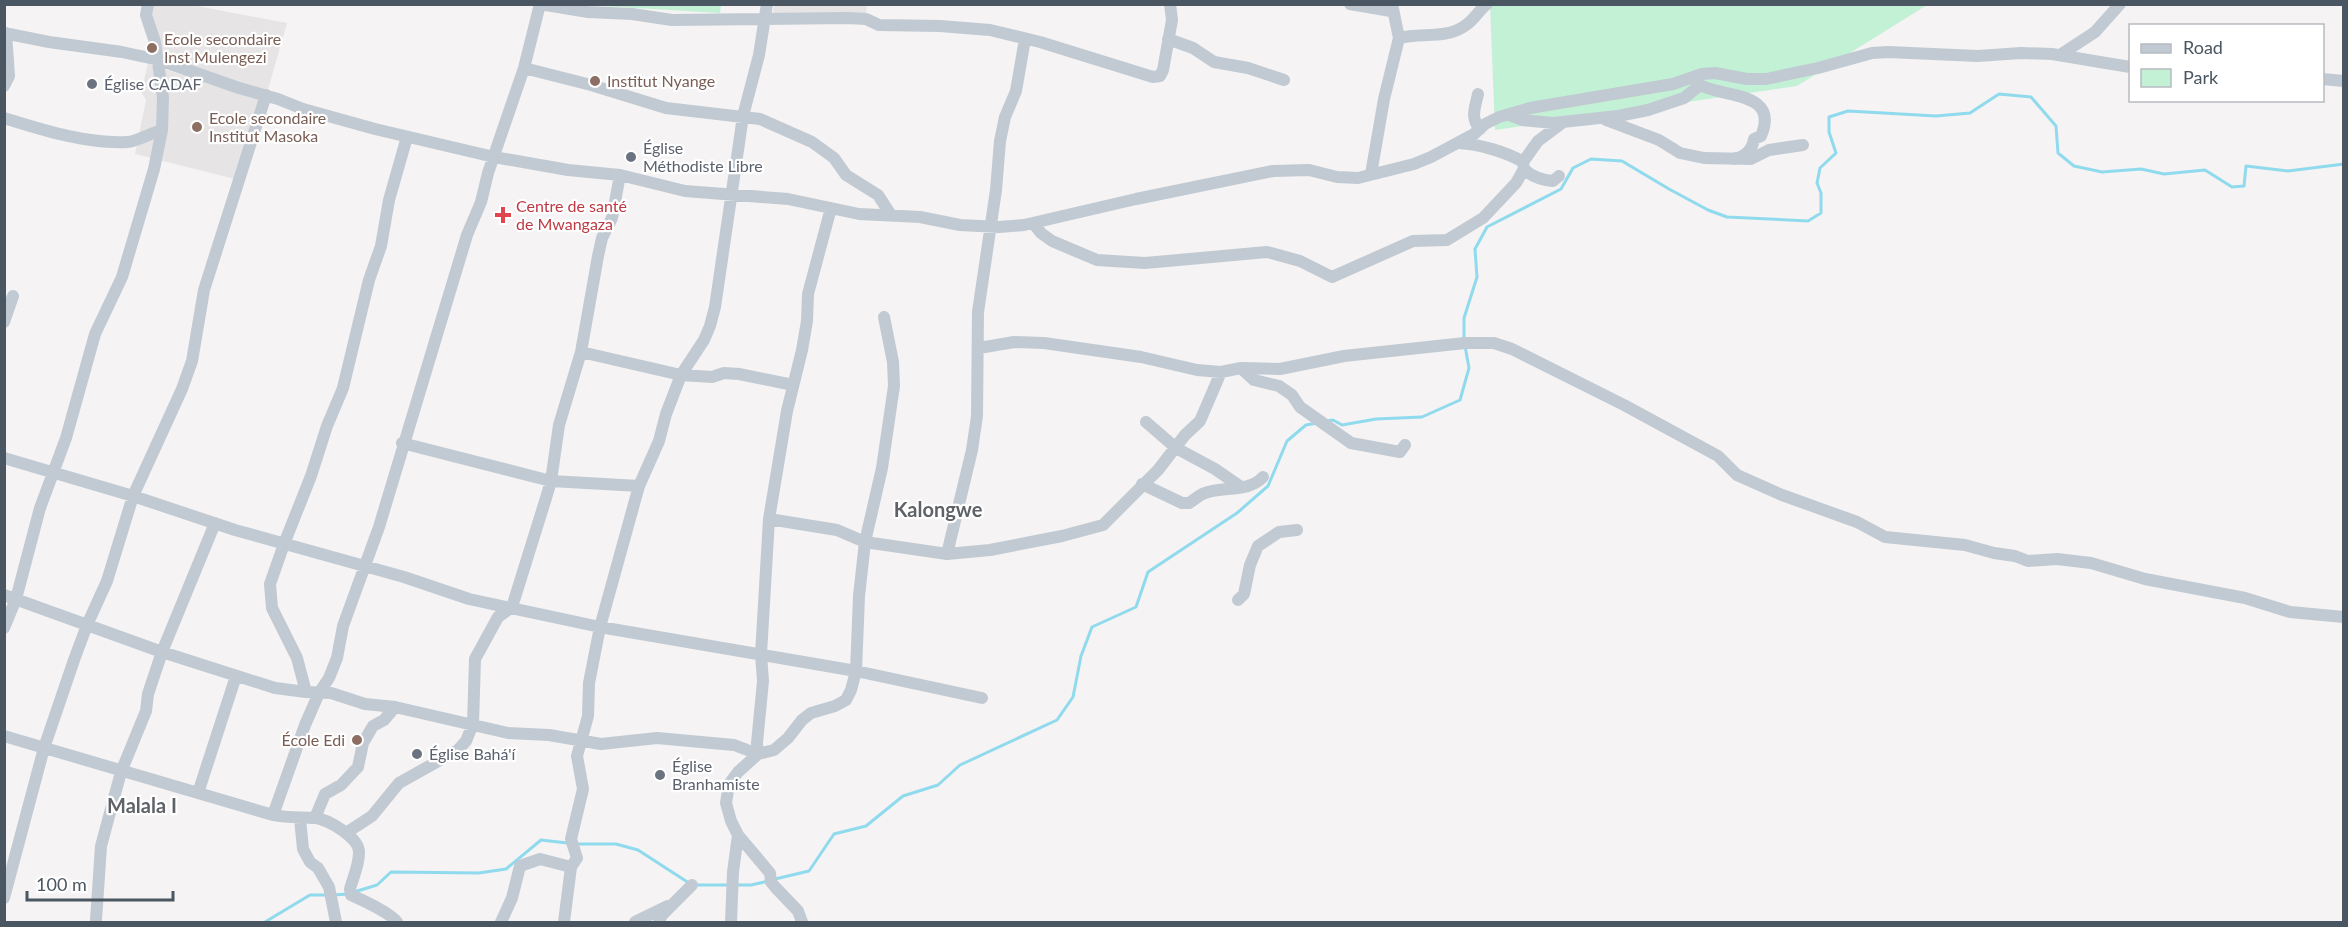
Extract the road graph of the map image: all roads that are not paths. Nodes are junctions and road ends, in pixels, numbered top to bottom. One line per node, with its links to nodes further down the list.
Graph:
1 (147, 4): 15 (street)
2 (540, 4): 9 (street); 17 (street)
3 (767, 4): 9 (street)
4 (1170, 4): 13 (street)
5 (1350, 4): 8 (street)
6 (1486, 4): 11 (street)
7 (2120, 4): 14 (street)
8 (1392, 8): 11 (street)
9 (765, 19): 12 (street); 28 (street)
10 (5, 33): 15 (street); 24 (street)
11 (1399, 38): 40 (street)
12 (1025, 39): 13 (street); 47 (street)
13 (1168, 39): 20 (street)
14 (2060, 55): 16 (street); 18 (street)
15 (159, 60): 26 (street); 33 (street)
16 (2129, 67)
17 (524, 68): 28 (street); 37 (street)
18 (1747, 79): 22 (street); 23 (street)
19 (2324, 79): 21 (street)
20 (1284, 80)
21 (2343, 81)
22 (1673, 84): 23 (street); 27 (street)
23 (1701, 85): 30 (street); 38 (street)
24 (4, 86)
25 (1478, 94): 32 (street)
26 (266, 95): 34 (street); 68 (street)
27 (1509, 115): 31 (street); 32 (street)
28 (743, 116): 43 (street); 45 (street)
29 (4, 118): 33 (street)
30 (1599, 118): 31 (street); 38 (street)
31 (1565, 120): 39 (street)
32 (1480, 129): 35 (street)
33 (162, 130): 62 (street)
34 (407, 137): 37 (street); 73 (street)
35 (1457, 143): 39 (street); 40 (street)
36 (1803, 145): 38 (street)
37 (494, 157): 41 (street); 58 (street)
38 (1734, 159)
39 (1523, 166): 42 (street); 46 (street)
40 (1371, 174): 46 (street)
41 (620, 175): 43 (street); 52 (street)
42 (1559, 176)
43 (730, 195): 44 (street); 55 (street)
44 (831, 208): 45 (street); 56 (street)
45 (891, 215): 47 (street)
46 (1033, 223): 47 (street)
47 (991, 227): 51 (street)
48 (13, 296): 50 (street)
49 (884, 317): 72 (street)
50 (4, 322)
51 (979, 348): 54 (street); 74 (street)
52 (581, 352): 55 (street); 64 (street)
53 (1241, 368): 54 (street); 59 (street); 79 (street)
54 (1221, 372): 60 (street)
55 (681, 375): 56 (street); 66 (street)
56 (793, 385): 69 (street)
57 (1146, 422): 60 (street)
58 (402, 443): 64 (street); 75 (street)
59 (1406, 445)
60 (1176, 448): 65 (street); 67 (street)
61 (4, 458): 62 (street)
62 (54, 472): 68 (street); 76 (street)
63 (1263, 477): 67 (street)
64 (551, 481): 66 (street); 78 (street)
65 (1142, 484): 67 (street); 74 (street)
66 (639, 486): 81 (street)
67 (1241, 488)
68 (133, 496): 70 (street); 80 (street)
69 (769, 519): 72 (street); 84 (street)
70 (215, 523): 73 (street); 83 (street)
71 (1297, 530): 77 (street)
72 (865, 542): 74 (street); 85 (street)
73 (284, 544): 75 (street); 87 (street)
74 (947, 554)
75 (364, 566): 78 (street); 87 (street)
76 (10, 597): 80 (street); 82 (street)
77 (1238, 600)
78 (513, 608): 81 (street); 90 (street)
79 (2343, 616)
80 (87, 625): 83 (street); 93 (street)
81 (600, 627): 84 (street); 92 (street)
82 (4, 628)
83 (162, 652): 86 (street); 95 (street)
84 (761, 654): 85 (street); 94 (street)
85 (856, 671): 88 (street); 94 (street)
86 (236, 676): 87 (street); 96 (street)
87 (312, 693): 89 (street); 97 (street)
88 (982, 698)
89 (395, 707): 90 (street); 98 (street)
90 (473, 724): 92 (street); 100 (street)
91 (4, 736): 93 (street)
92 (583, 741): 94 (street); 102 (street)
93 (44, 748): 95 (street); 104 (street)
94 (758, 754): 101 (street)
95 (121, 772): 96 (street); 106 (street)
96 (198, 793): 97 (street)
97 (273, 815): 99 (street)
98 (315, 818): 99 (street); 100 (street)
99 (300, 819): 107 (street)
100 (346, 832): 108 (street)
101 (738, 835): 113 (street); 114 (street)
102 (571, 867): 109 (street); 110 (street)
103 (692, 885): 105 (street)
104 (4, 898)
105 (675, 904): 111 (street); 112 (street)
106 (96, 920)
107 (336, 922)
108 (397, 922)
109 (501, 922)
110 (564, 922)
111 (634, 922)
112 (658, 922)
113 (731, 922)
114 (802, 922)

